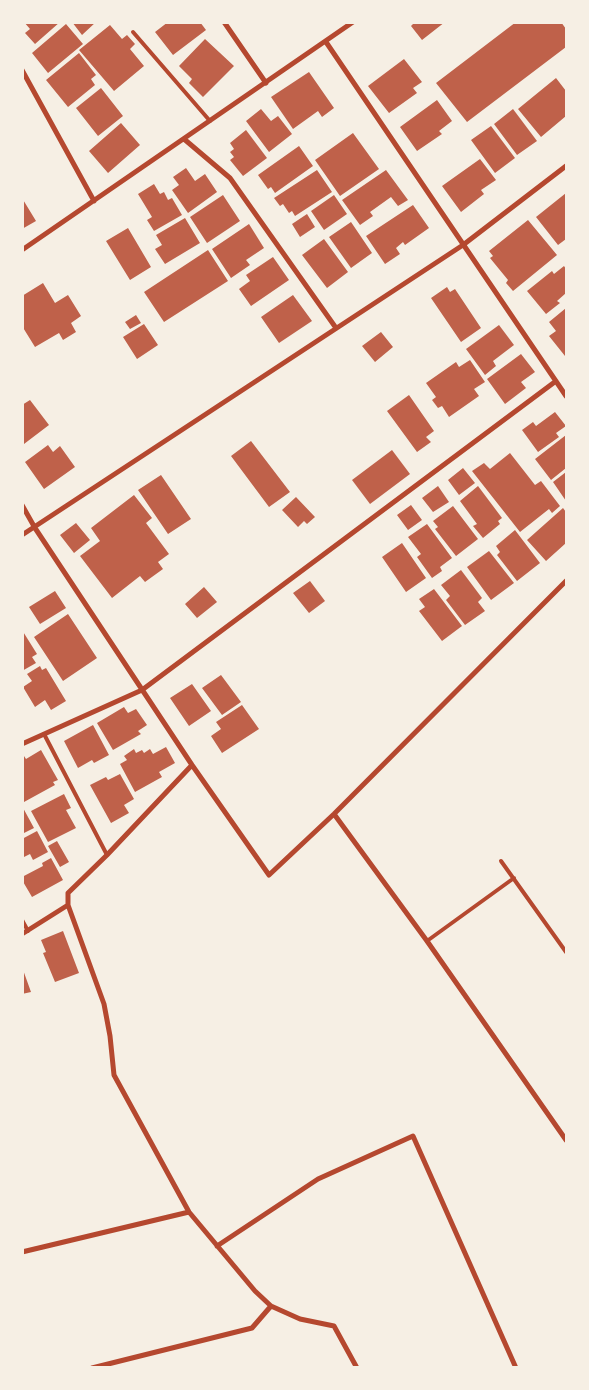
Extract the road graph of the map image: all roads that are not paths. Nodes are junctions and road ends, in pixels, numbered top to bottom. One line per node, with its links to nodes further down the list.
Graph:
1 (224, 22): 6 (street)
2 (353, 22): 4 (street)
3 (133, 32): 7 (lane)
4 (326, 42): 6 (street); 11 (street)
5 (22, 70): 10 (street)
6 (266, 83): 7 (street)
7 (210, 121): 8 (street)
8 (184, 139): 10 (street); 13 (street)
9 (566, 166): 11 (street)
10 (94, 201): 12 (street)
11 (464, 244): 13 (street); 14 (street)
12 (22, 250)
13 (336, 328): 17 (street)
14 (556, 381): 15 (street); 20 (street)
15 (566, 396)
16 (22, 505): 17 (street)
17 (34, 528): 18 (street); 20 (street)
18 (22, 535)
19 (566, 581): 24 (street)
20 (142, 690): 21 (street); 23 (street)
21 (44, 734): 22 (street); 25 (lane)
22 (22, 744)
23 (192, 765): 24 (street); 25 (street)
24 (334, 814): 32 (street)
25 (107, 855): 28 (street)
26 (501, 861): 27 (lane)
27 (514, 878): 32 (lane); 33 (lane)
28 (68, 905): 30 (street); 36 (street)
29 (22, 920): 30 (lane)
30 (28, 931): 31 (street)
31 (22, 934)
32 (428, 941): 34 (street)
33 (566, 952)
34 (564, 1131): 35 (street)
35 (566, 1140)
36 (189, 1212): 37 (street); 38 (street)
37 (217, 1246): 39 (street); 42 (street)
38 (22, 1252)
39 (271, 1306): 40 (street); 41 (street)
40 (92, 1368)
41 (356, 1368)
42 (516, 1368)

